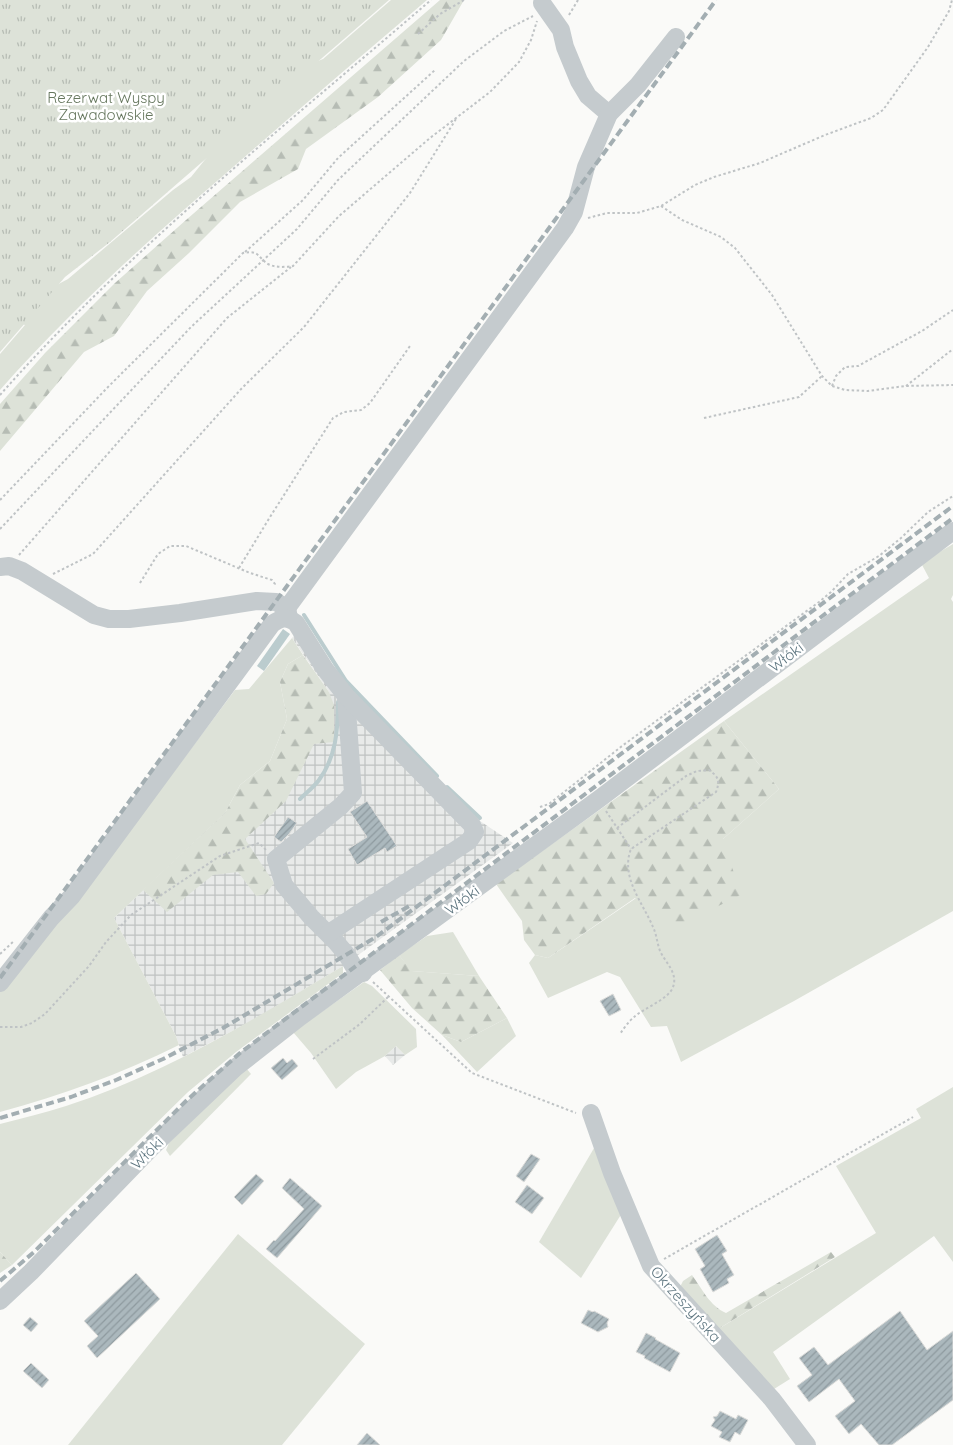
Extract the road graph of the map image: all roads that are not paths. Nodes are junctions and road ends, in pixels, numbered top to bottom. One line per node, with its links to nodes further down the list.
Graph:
1 (542, 3): 3 (street)
2 (676, 38): 3 (street)
3 (609, 114): 6 (street)
4 (953, 531): 9 (street, Włóki)
5 (4, 566): 6 (street)
6 (288, 613): 7 (street); 10 (street)
7 (346, 696): 8 (street); 8 (street)
8 (329, 933): 9 (street)
9 (363, 973): 12 (street, Włóki)
10 (0, 983)
11 (591, 1113): 13 (street, Okrzeszyńska)
12 (0, 1301)
13 (807, 1445)

